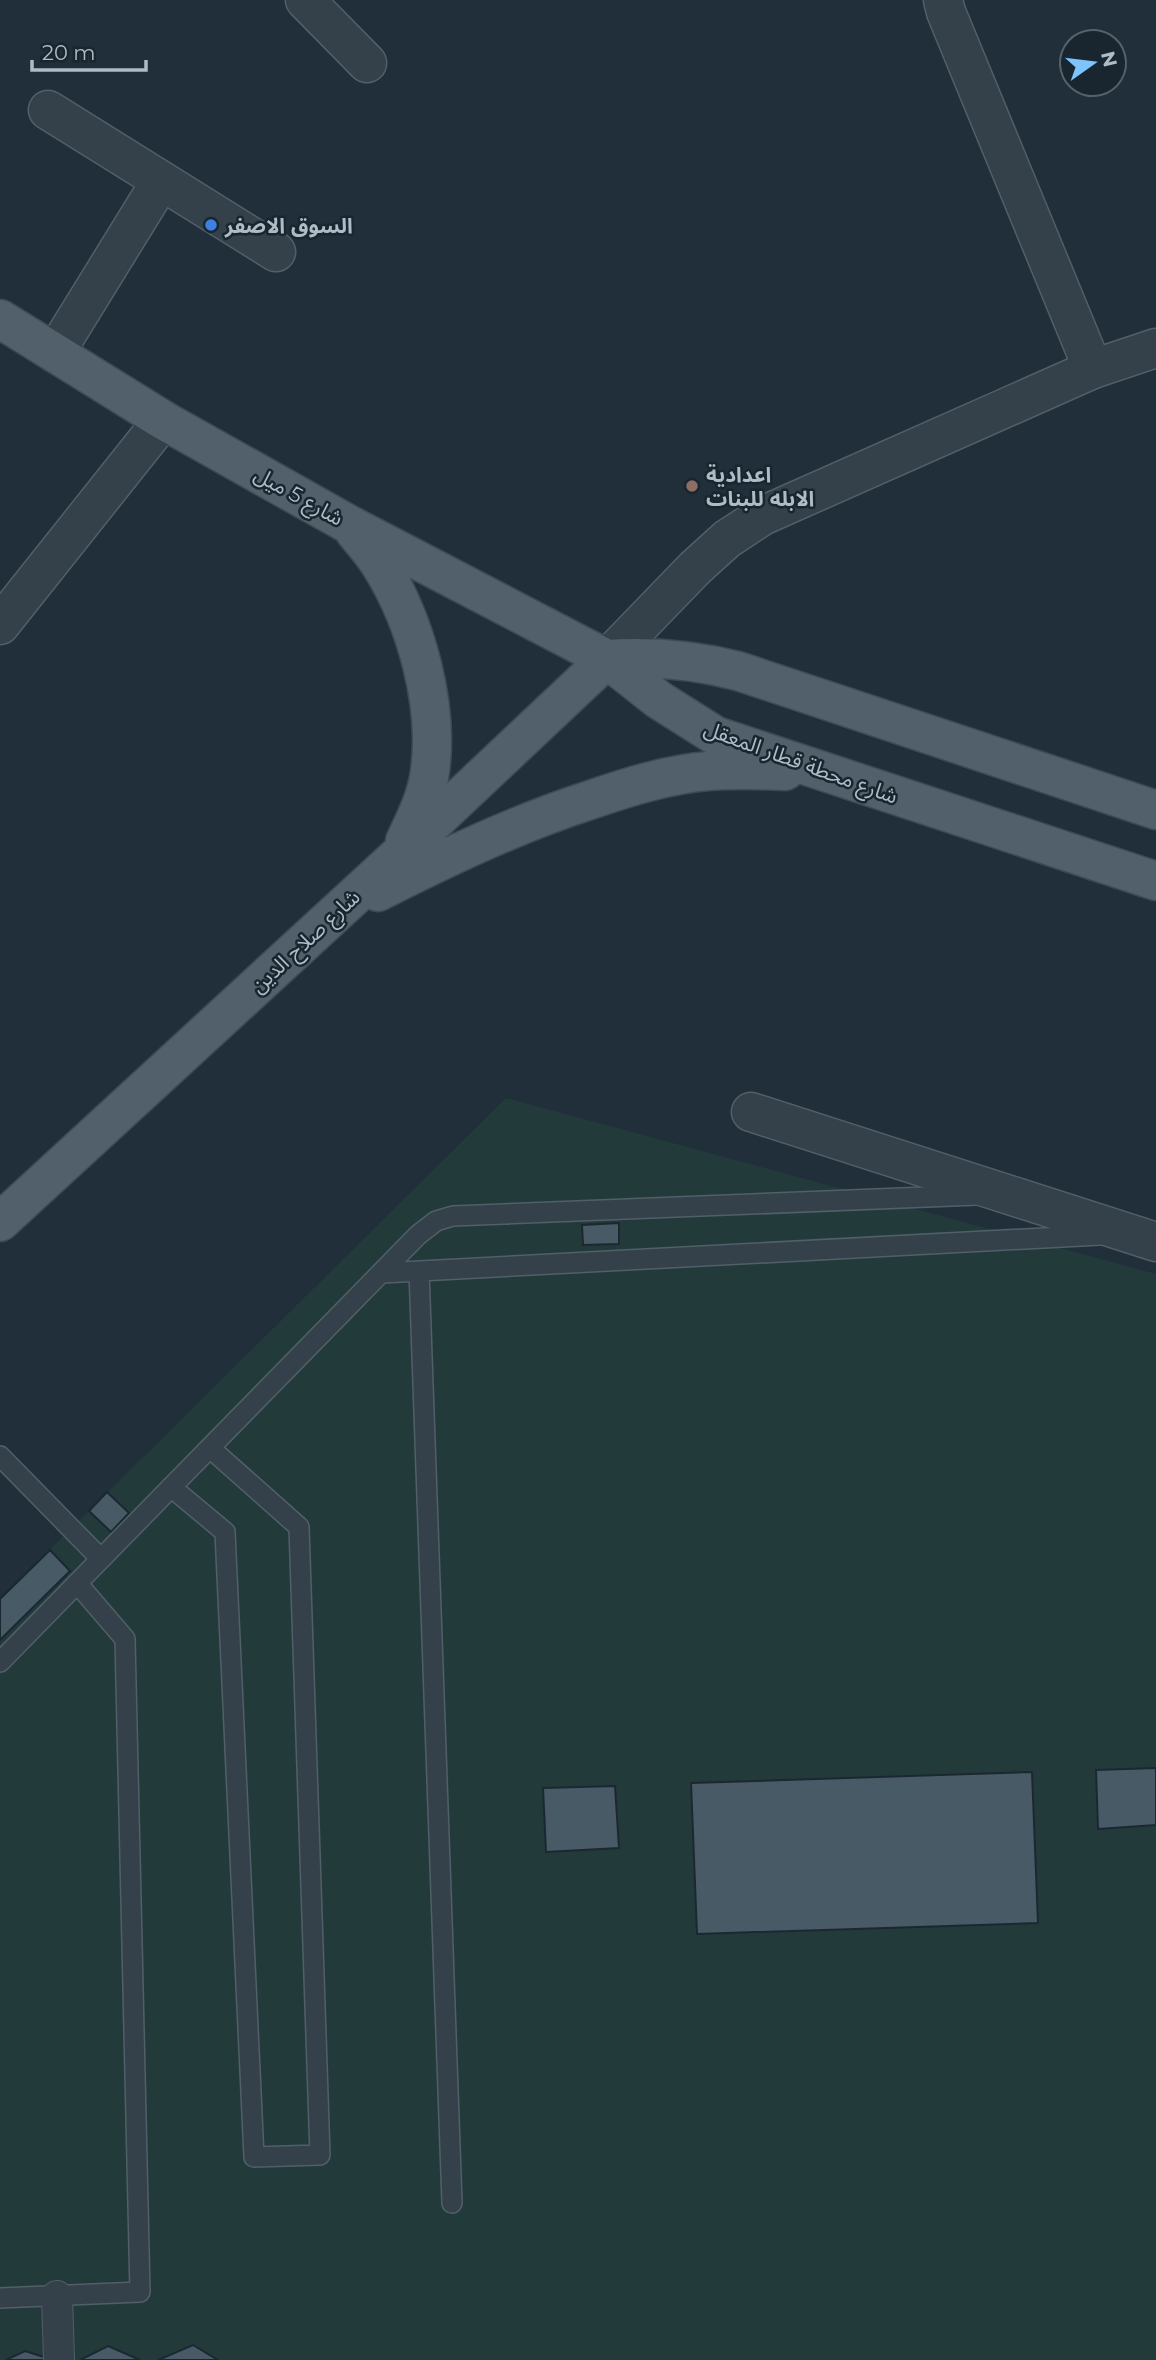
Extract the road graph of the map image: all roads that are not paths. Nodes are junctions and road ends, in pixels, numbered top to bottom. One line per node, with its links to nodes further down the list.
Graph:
1 (305, 0): 3 (street)
2 (943, 0): 10 (street)
3 (367, 63)
4 (48, 110): 5 (street)
5 (160, 181): 6 (street); 9 (street)
6 (276, 253)
7 (0, 319): 9 (main road, شارع 5 ميل)
8 (1156, 348): 10 (street)
9 (55, 353): 11 (main road, شارع 5 ميل)
10 (1093, 369): 14 (street)
11 (163, 420): 12 (main road, شارع 5 ميل); 13 (street)
12 (350, 525): 14 (main road, شارع 5 ميل); 17 (main road)
13 (6, 606)
14 (607, 659): 15 (main road, شارع محطة قطار المعقل); 16 (main road); 17 (main road, شارع صلاح الدين)
15 (823, 772): 18 (main road, شارع محطة قطار المعقل); 19 (main road)
16 (1156, 810)
17 (399, 855): 19 (main road, شارع صلاح الدين)
18 (1156, 881)
19 (335, 913): 22 (main road, شارع صلاح الدين)
20 (751, 1112): 21 (street)
21 (1006, 1194): 23 (street); 25 (lane)
22 (0, 1222)
23 (1142, 1238): 24 (lane)
24 (419, 1271): 25 (lane); 32 (lane)
25 (382, 1273): 26 (lane)
26 (210, 1448): 28 (lane); 28 (lane)
27 (0, 1456): 29 (lane)
28 (171, 1487): 29 (lane)
29 (101, 1559): 30 (lane)
30 (78, 1583): 31 (lane); 33 (lane)
31 (0, 1662)
32 (452, 2203)
33 (57, 2296): 34 (lane); 35 (street)
34 (0, 2298)
35 (59, 2360)

